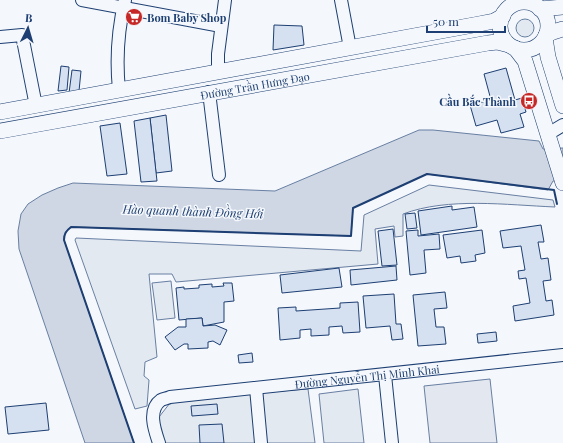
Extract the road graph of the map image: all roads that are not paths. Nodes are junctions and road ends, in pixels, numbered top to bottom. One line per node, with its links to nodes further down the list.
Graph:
1 (82, 0): 4 (street)
2 (225, 0): 8 (street)
3 (341, 0): 13 (street)
4 (124, 3): 8 (street); 15 (street)
5 (537, 5): 6 (main road); 7 (main road); 10 (main road)
6 (563, 7)
7 (505, 9): 12 (main road); 13 (main road, Đường Trần Hưng Đạo)
8 (221, 26): 14 (street)
9 (563, 29): 10 (main road)
10 (546, 36): 12 (main road); 18 (main road)
11 (0, 37): 17 (street)
12 (512, 47): 16 (main road, Đường Trần Hưng Đạo); 22 (main road)
13 (350, 48): 14 (main road, Đường Trần Hưng Đạo)
14 (214, 73): 15 (main road, Đường Trần Hưng Đạo); 16 (main road)
15 (119, 90): 17 (main road, Đường Trần Hưng Đạo)
16 (209, 92): 21 (main road, Đường Trần Hưng Đạo); 23 (street)
17 (36, 106): 19 (main road, Đường Trần Hưng Đạo)
18 (563, 106)
19 (0, 112)
20 (563, 126): 22 (street)
21 (0, 131)
22 (550, 139): 24 (main road)
23 (219, 175)
24 (563, 183)
25 (563, 355): 26 (street, Đường Nguyễn Thị Minh Khai)
26 (385, 375): 27 (street, Đường Nguyễn Thị Minh Khai); 30 (street)
27 (256, 388): 28 (street, Đường Nguyễn Thị Minh Khai); 29 (street)
28 (159, 443)
29 (261, 443)
30 (392, 443)

